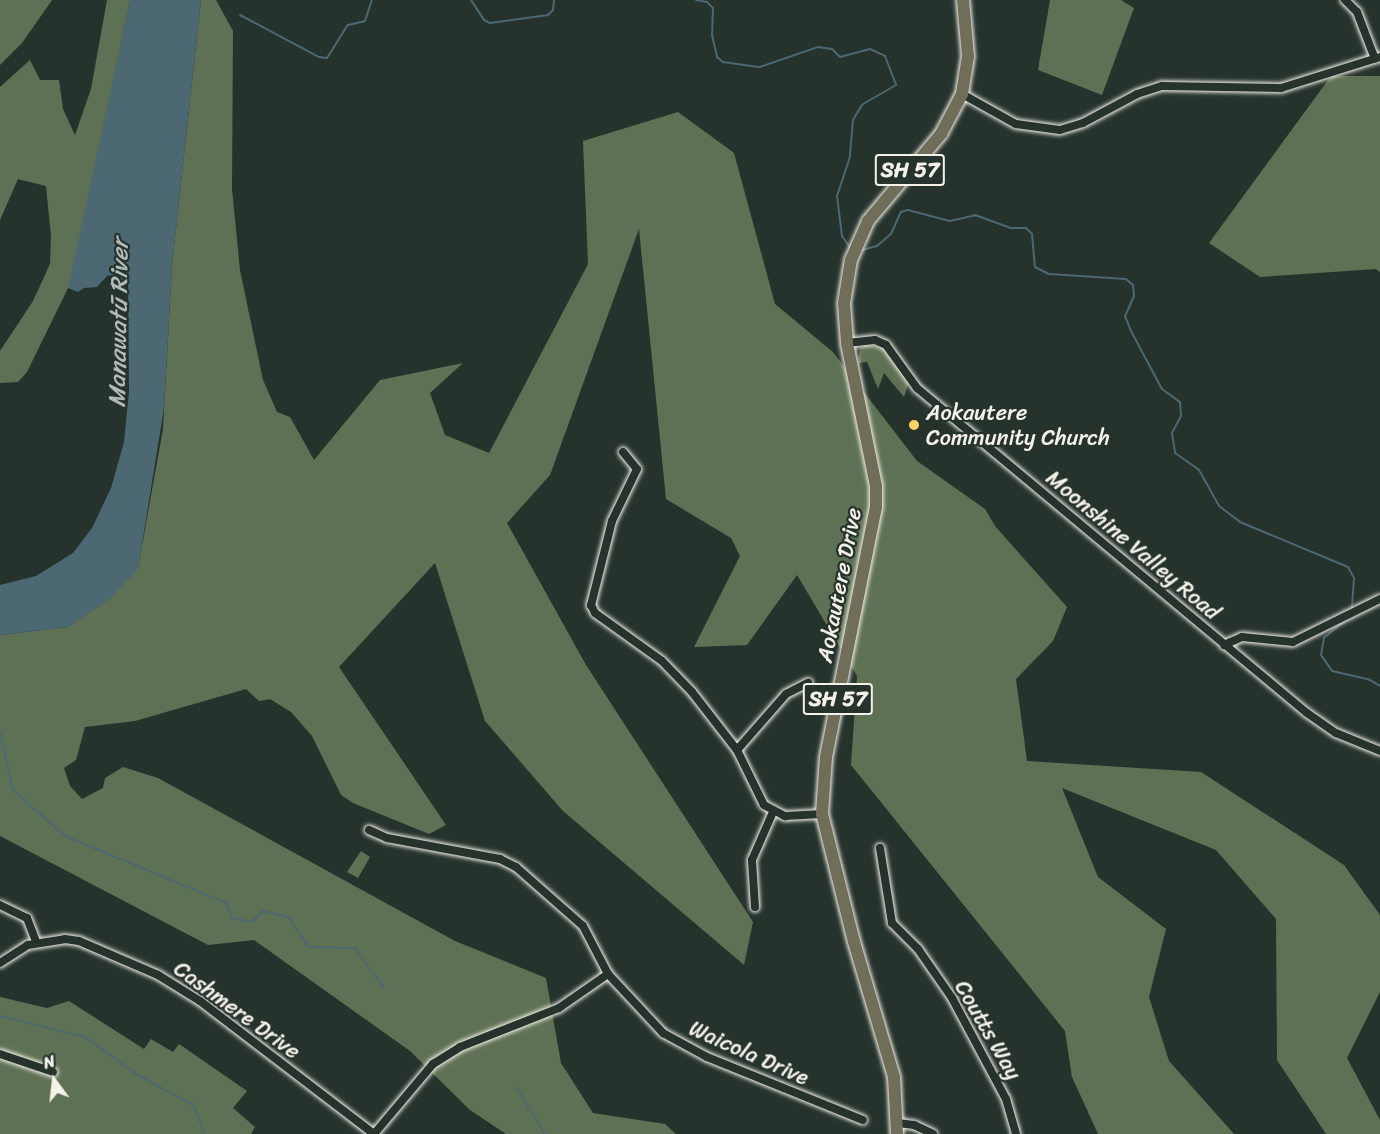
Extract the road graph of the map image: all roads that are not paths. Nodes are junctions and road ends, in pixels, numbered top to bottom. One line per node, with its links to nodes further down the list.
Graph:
1 (963, 0): 4 (highway, Aokautere Drive / SH 57)
2 (1345, 0): 3 (street)
3 (1377, 58): 4 (street)
4 (962, 94): 5 (highway, Aokautere Drive / SH 57)
5 (847, 343): 8 (street, Moonshine Valley Road); 13 (highway, Aokautere Drive / SH 57)
6 (623, 452): 10 (street)
7 (1380, 599): 8 (street)
8 (1224, 645): 11 (street, Moonshine Valley Road)
9 (808, 683): 10 (street)
10 (737, 750): 12 (street)
11 (1380, 751)
12 (773, 812): 13 (street); 17 (street)
13 (822, 814): 24 (highway, Aokautere Drive / SH 57)
14 (369, 830): 20 (street, Waicola Drive)
15 (880, 848): 27 (street, Coutts Way)
16 (0, 905): 18 (street)
17 (755, 907)
18 (36, 942): 19 (street, Cashmere Drive); 25 (street, Cashmere Drive)
19 (0, 963)
20 (608, 974): 23 (street, Waicola Drive); 25 (street)
21 (0, 1054): 22 (street)
22 (53, 1072)
23 (863, 1120)
24 (898, 1128): 26 (street)
25 (374, 1134)
26 (933, 1134)
27 (1016, 1134)

